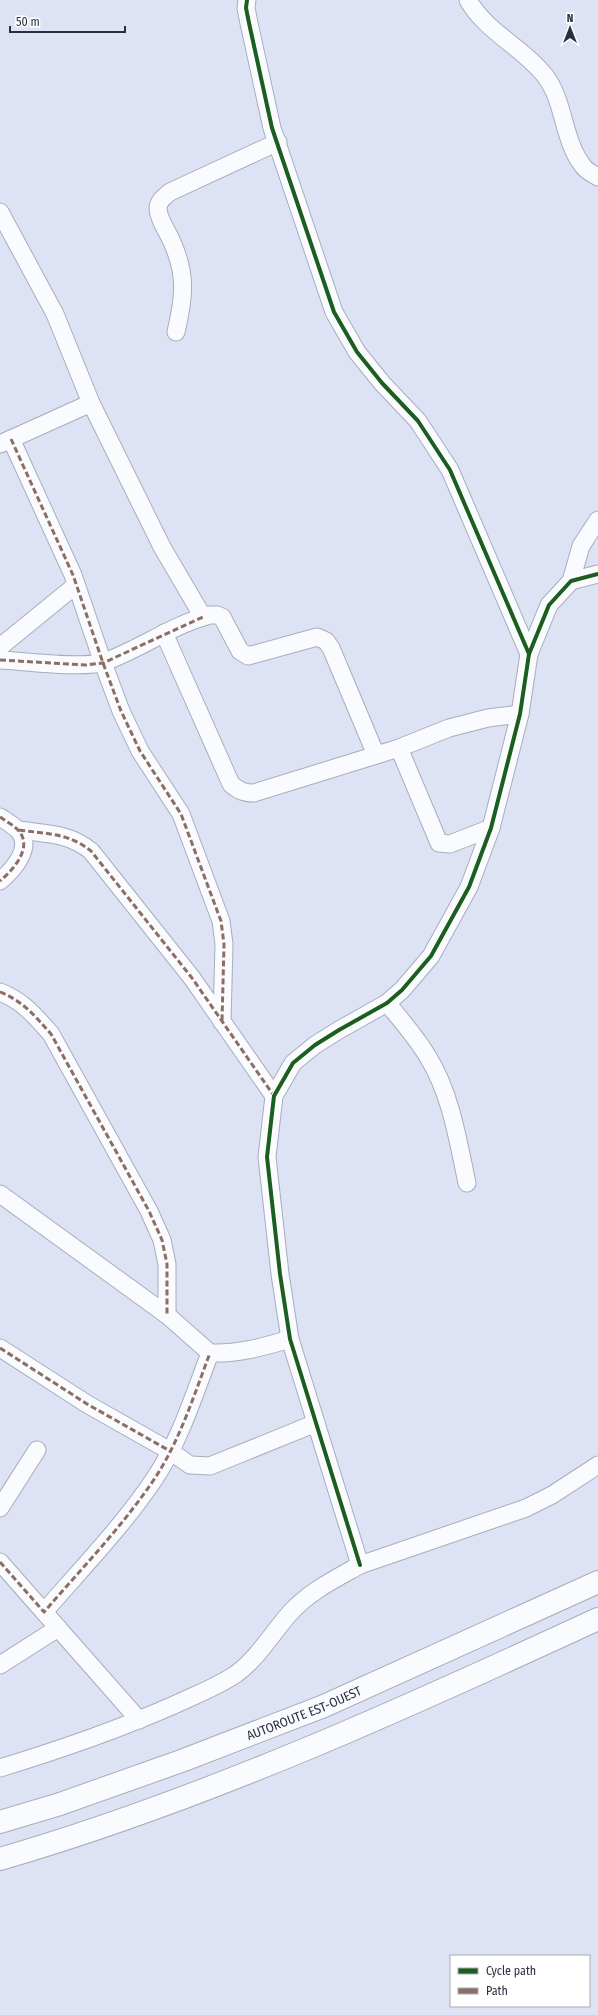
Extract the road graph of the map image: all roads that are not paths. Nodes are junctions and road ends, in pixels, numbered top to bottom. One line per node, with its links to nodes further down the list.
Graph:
1 (247, 0): 3 (street)
2 (468, 0): 4 (street)
3 (278, 142): 6 (street); 16 (street)
4 (598, 177)
5 (0, 212): 7 (street)
6 (176, 332)
7 (91, 403): 8 (street); 13 (street)
8 (6, 441): 12 (street)
9 (598, 520): 11 (street)
10 (598, 574): 11 (street)
11 (571, 581): 16 (street)
12 (76, 584): 15 (street); 18 (street)
13 (203, 617): 14 (street); 21 (street)
14 (164, 633): 18 (street); 21 (street)
15 (0, 647)
16 (528, 654): 19 (street)
17 (0, 660): 18 (street)
18 (102, 663): 28 (street)
19 (520, 714): 20 (street); 23 (street)
20 (399, 748): 21 (street); 23 (street)
21 (376, 755)
22 (0, 817): 24 (street)
23 (491, 828): 27 (street)
24 (19, 830): 25 (street); 28 (street)
25 (0, 881)
26 (0, 992): 32 (street)
27 (387, 1003): 29 (street); 30 (street)
28 (222, 1022): 29 (street)
29 (274, 1096): 33 (street)
30 (467, 1184)
31 (0, 1194): 32 (street)
32 (167, 1315): 35 (street)
33 (290, 1339): 35 (street); 36 (street)
34 (0, 1348): 38 (street)
35 (210, 1353): 38 (street)
36 (316, 1423): 38 (street); 42 (street)
37 (37, 1450): 40 (street)
38 (170, 1451): 44 (street)
39 (598, 1465): 42 (street)
40 (0, 1508)
41 (0, 1562): 44 (street)
42 (360, 1565): 48 (street)
43 (598, 1582): 50 (highway, AUTOROUTE EST-OUEST)
44 (44, 1612): 46 (street)
45 (598, 1619): 51 (highway)
46 (58, 1628): 47 (street); 48 (street)
47 (0, 1665)
48 (139, 1720): 49 (street)
49 (0, 1768)
50 (0, 1822)
51 (0, 1859)

